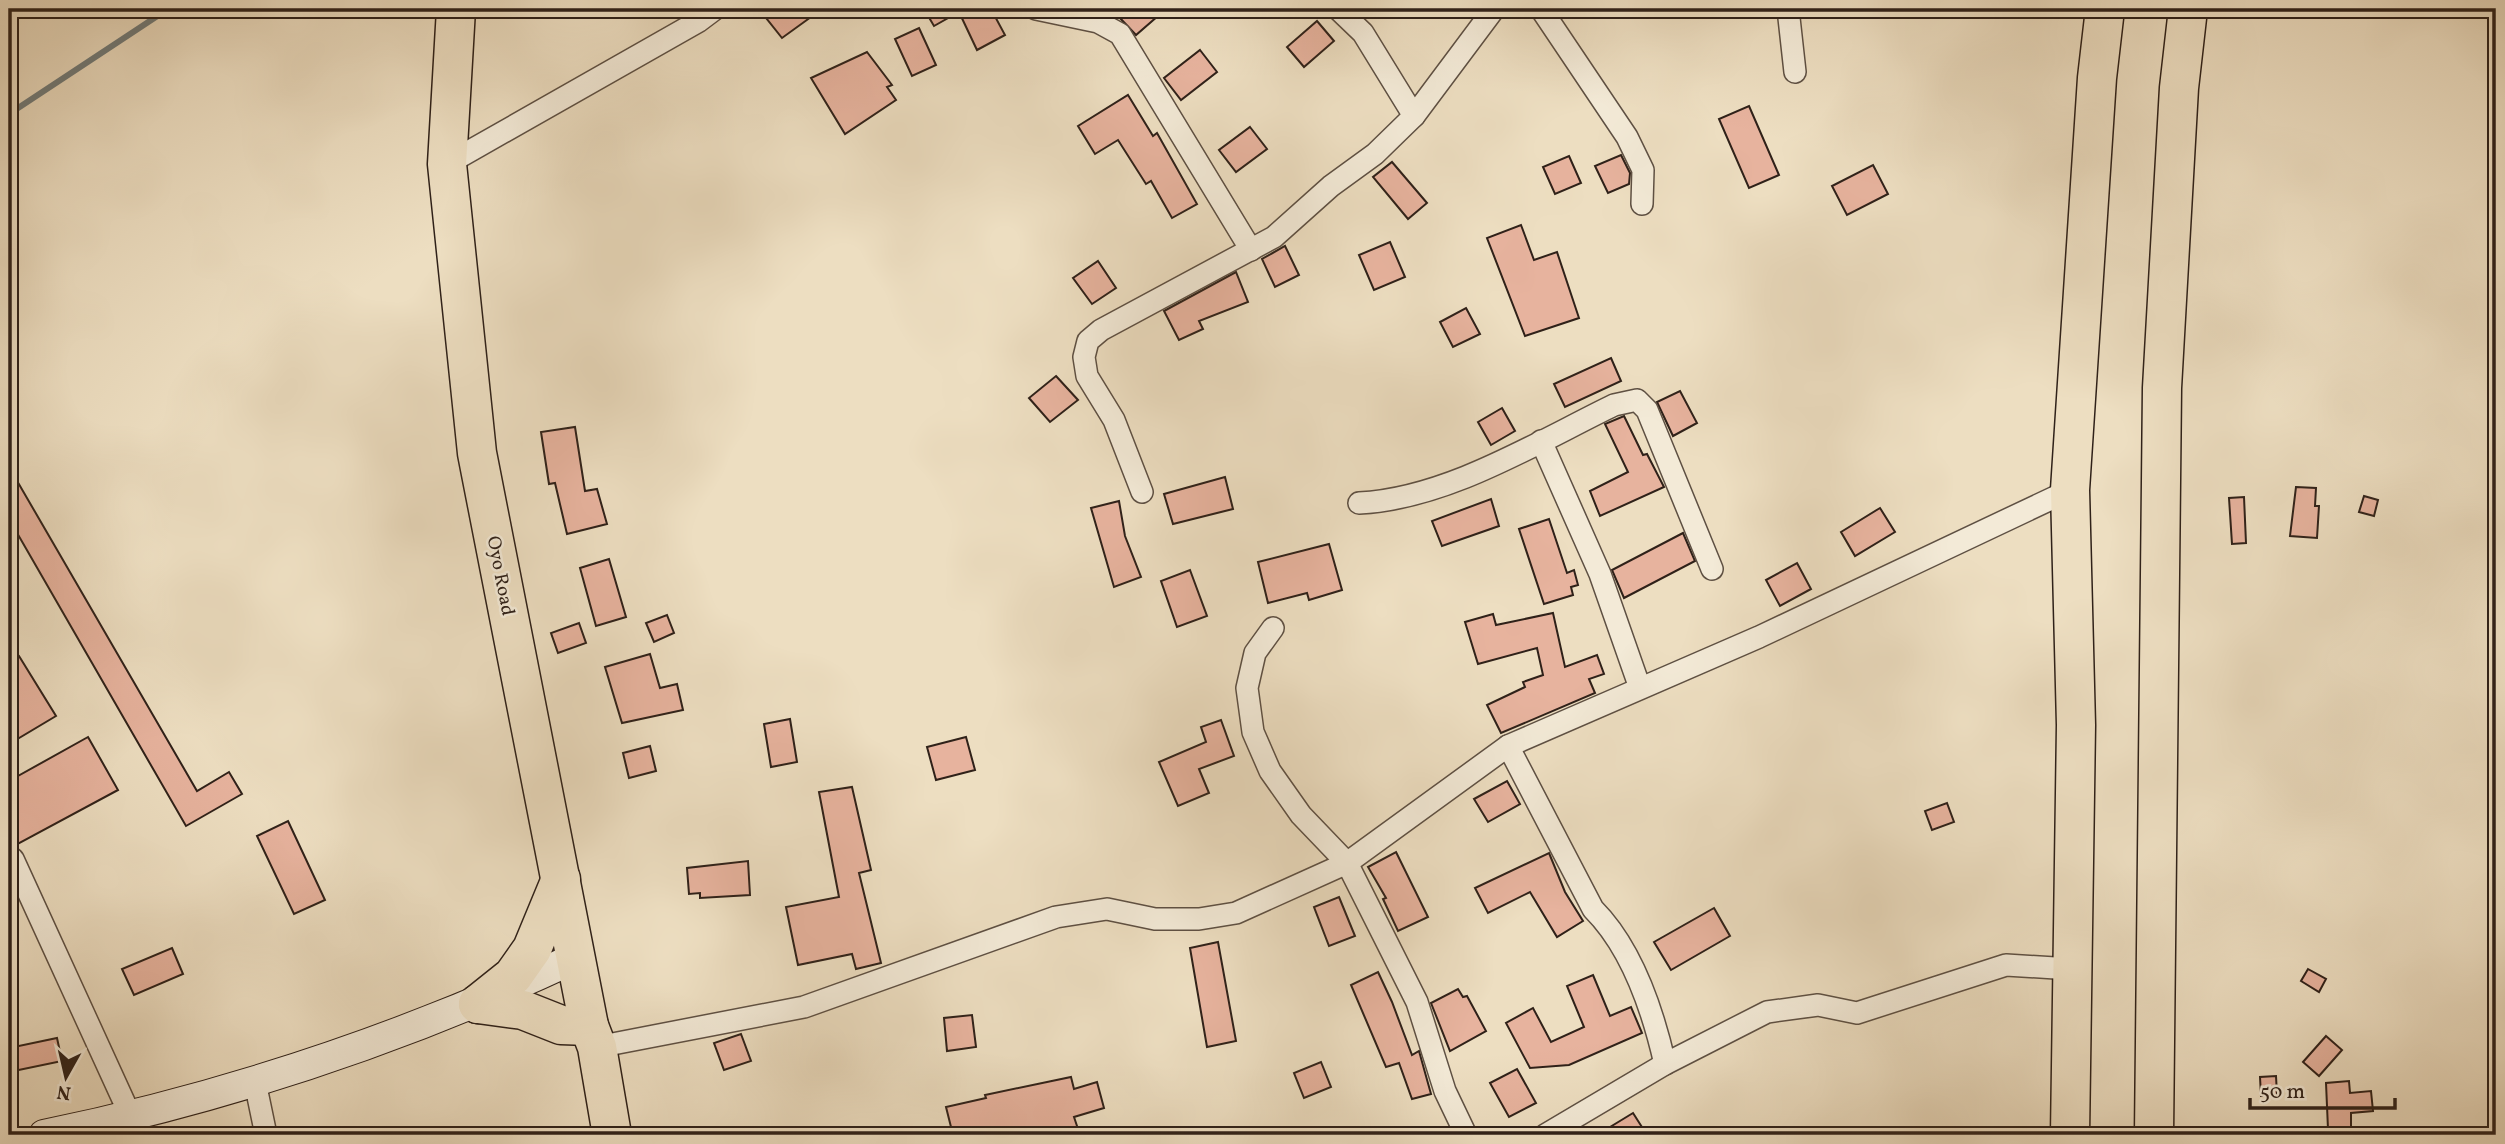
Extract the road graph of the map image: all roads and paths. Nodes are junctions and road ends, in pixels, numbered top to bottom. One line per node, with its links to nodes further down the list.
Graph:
1 (456, 9): 12 (highway, Oyo Road)
2 (715, 9): 12 (street)
3 (1036, 9): 14 (street)
4 (1338, 9): 11 (street)
5 (1494, 9): 11 (street)
6 (1541, 9): 13 (street)
7 (1788, 9): 10 (street)
8 (2105, 9): 16 (highway)
9 (2188, 9): 39 (highway)
10 (1795, 72)
11 (1414, 116): 14 (street)
12 (447, 164): 25 (highway, Oyo Road)
13 (1642, 204)
14 (1251, 250): 17 (street)
15 (1541, 441): 18 (street); 19 (street); 21 (street)
16 (2070, 490): 21 (street); 27 (highway)
17 (1142, 492)
18 (1359, 503)
19 (1712, 569)
20 (1273, 628): 24 (street)
21 (1640, 688): 22 (street)
22 (1508, 746): 24 (street); 30 (street)
23 (13, 859): 32 (street)
24 (1346, 863): 29 (street); 36 (street)
25 (561, 879): 26 (highway, Oyo Road); 28 (highway)
26 (578, 957): 28 (street); 29 (highway, Oyo Road)
27 (2071, 969): 30 (street); 38 (highway)
28 (478, 1004): 29 (highway); 31 (street)
29 (593, 1036): 35 (highway, Oyo Road)
30 (1665, 1064): 37 (street)
31 (256, 1083): 32 (street); 34 (street)
32 (131, 1117): 33 (street)
33 (44, 1135)
34 (266, 1135)
35 (612, 1135)
36 (1466, 1135)
37 (1545, 1135)
38 (2070, 1135)
39 (2154, 1135)

